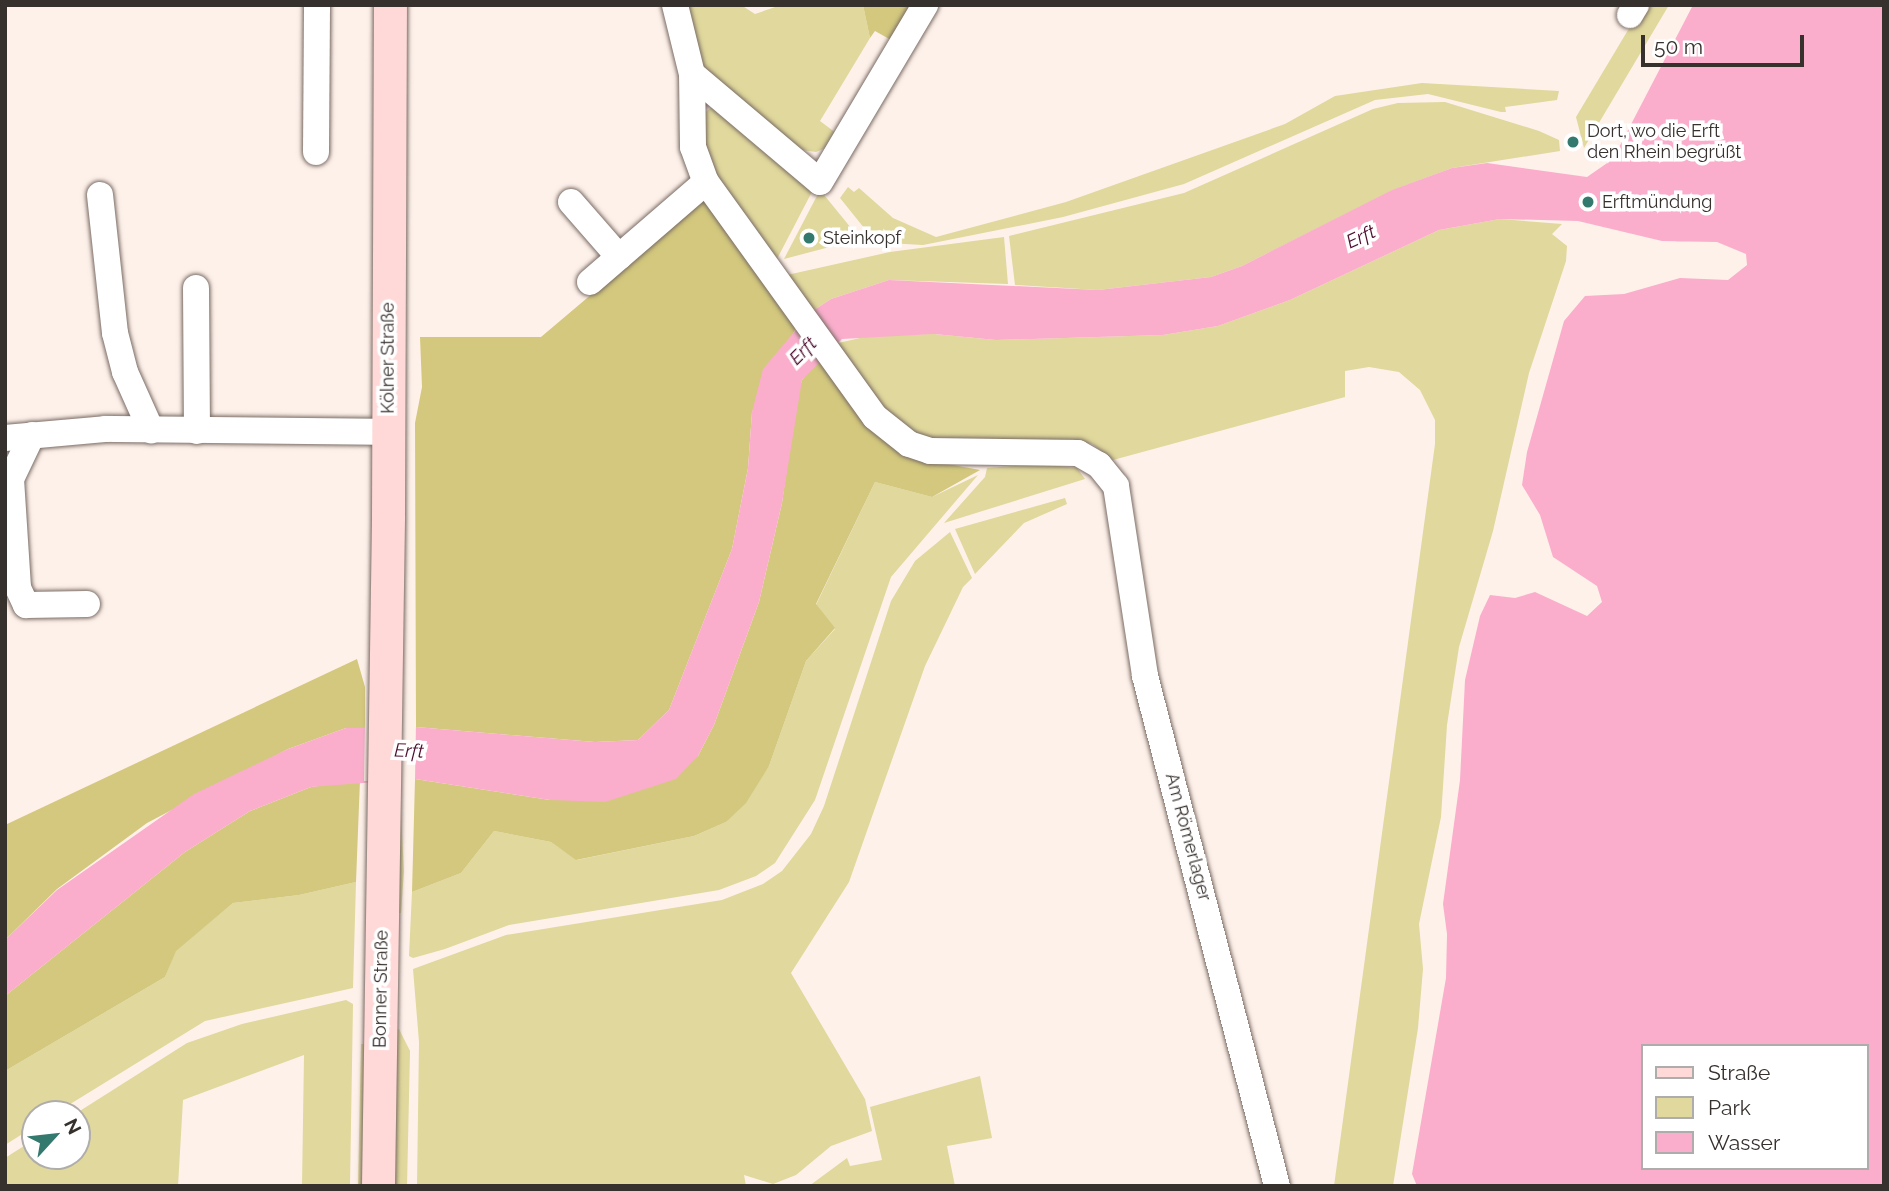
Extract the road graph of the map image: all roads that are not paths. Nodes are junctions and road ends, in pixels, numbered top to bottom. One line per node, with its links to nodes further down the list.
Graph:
1 (317, 5): 6 (street)
2 (390, 5): 15 (main road, Kölner Straße)
3 (675, 5): 5 (street)
4 (925, 5): 5 (street)
5 (692, 74): 7 (street)
6 (316, 152)
7 (706, 182): 10 (street); 21 (street, Am Römerlager)
8 (100, 195): 13 (street)
9 (571, 202): 10 (street)
10 (619, 257): 11 (street)
11 (590, 282)
12 (196, 288): 14 (street)
13 (151, 430): 14 (street); 16 (street)
14 (197, 431): 15 (street)
15 (388, 432): 19 (main road, Kölner Straße)
16 (32, 435): 17 (street); 18 (street)
17 (5, 438)
18 (87, 604)
19 (384, 792): 20 (main road, Bonner Straße)
20 (378, 1186)
21 (1277, 1186)

